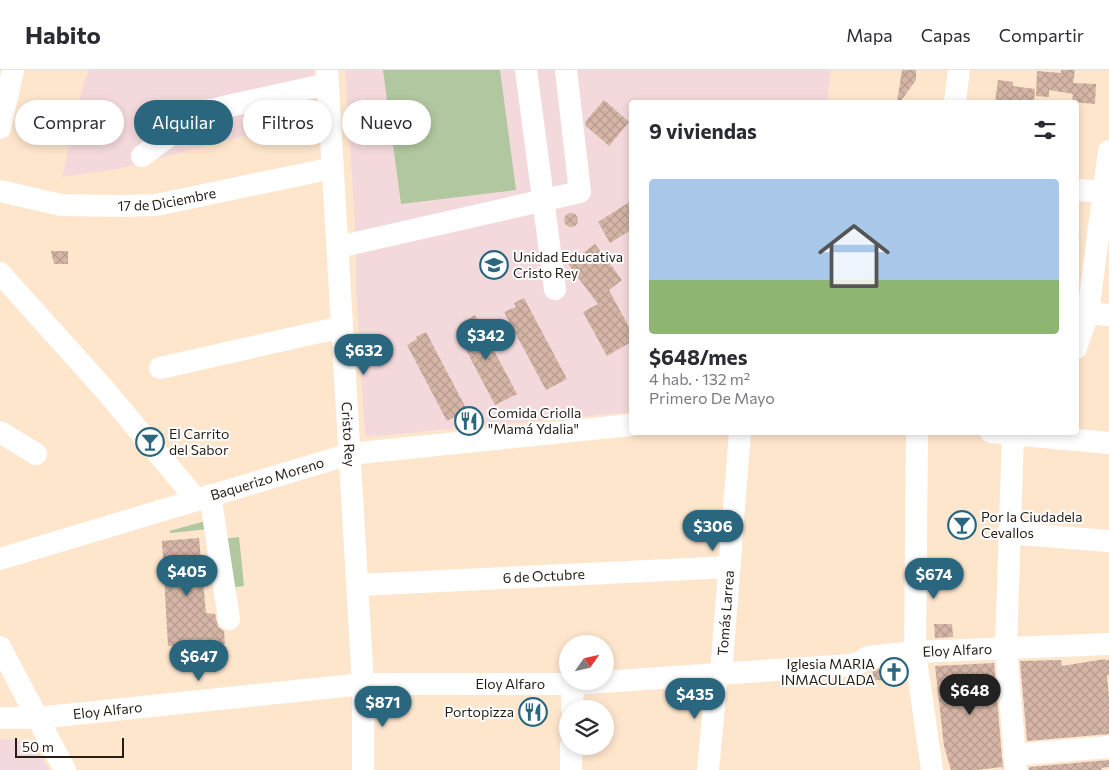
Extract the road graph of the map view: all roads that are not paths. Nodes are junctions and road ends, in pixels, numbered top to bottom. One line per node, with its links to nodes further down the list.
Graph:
1 (13, 70): 7 (street)
2 (526, 70): 14 (street)
3 (566, 70): 14 (street)
4 (959, 70): 6 (street)
5 (328, 77): 9 (street); 10 (street, Cristo Rey)
6 (954, 100)
7 (0, 128)
8 (1109, 151): 13 (street)
9 (142, 156)
10 (333, 168): 12 (street, 17 de Diciembre); 15 (street, Cristo Rey)
11 (1079, 190): 13 (street)
12 (0, 191)
13 (1107, 191): 18 (street)
14 (543, 200): 15 (street); 17 (street)
15 (338, 247): 19 (street, Cristo Rey)
16 (0, 273): 31 (street)
17 (554, 289)
18 (1091, 313): 20 (street)
19 (342, 327): 21 (street); 30 (street, Cristo Rey)
20 (1079, 341)
21 (160, 368)
22 (629, 425): 30 (street, Baquerizo Moreno)
23 (0, 432): 29 (street)
24 (740, 435): 35 (street, Tomás Larrea)
25 (917, 435): 41 (street)
26 (1013, 435): 32 (street)
27 (1049, 435): 28 (street)
28 (1109, 443)
29 (36, 454)
30 (350, 454): 31 (street, Baquerizo Moreno); 36 (street, Cristo Rey)
31 (203, 497): 34 (street, Baquerizo Moreno); 37 (street)
32 (1008, 533): 33 (street); 40 (street)
33 (1109, 541)
34 (0, 559)
35 (730, 567): 36 (street, 6 de Octubre); 42 (street, Tomás Larrea)
36 (358, 585): 44 (street, Cristo Rey)
37 (230, 620)
38 (1109, 644): 40 (street, Eloy Alfaro)
39 (0, 648): 47 (street)
40 (1006, 648): 41 (street, Eloy Alfaro); 50 (street)
41 (915, 652): 42 (street, Eloy Alfaro); 55 (street)
42 (719, 674): 43 (street, Eloy Alfaro); 54 (street, Tomás Larrea)
43 (614, 681)
44 (364, 684): 45 (street, Eloy Alfaro); 47 (street, Eloy Alfaro); 52 (street, Cristo Rey)
45 (559, 684)
46 (0, 718): 47 (street, Eloy Alfaro)
47 (37, 718): 51 (street)
48 (1109, 747): 50 (street)
49 (571, 755): 53 (street)
50 (1015, 763)
51 (65, 770)
52 (363, 770)
53 (571, 770)
54 (708, 770)
55 (932, 770)

